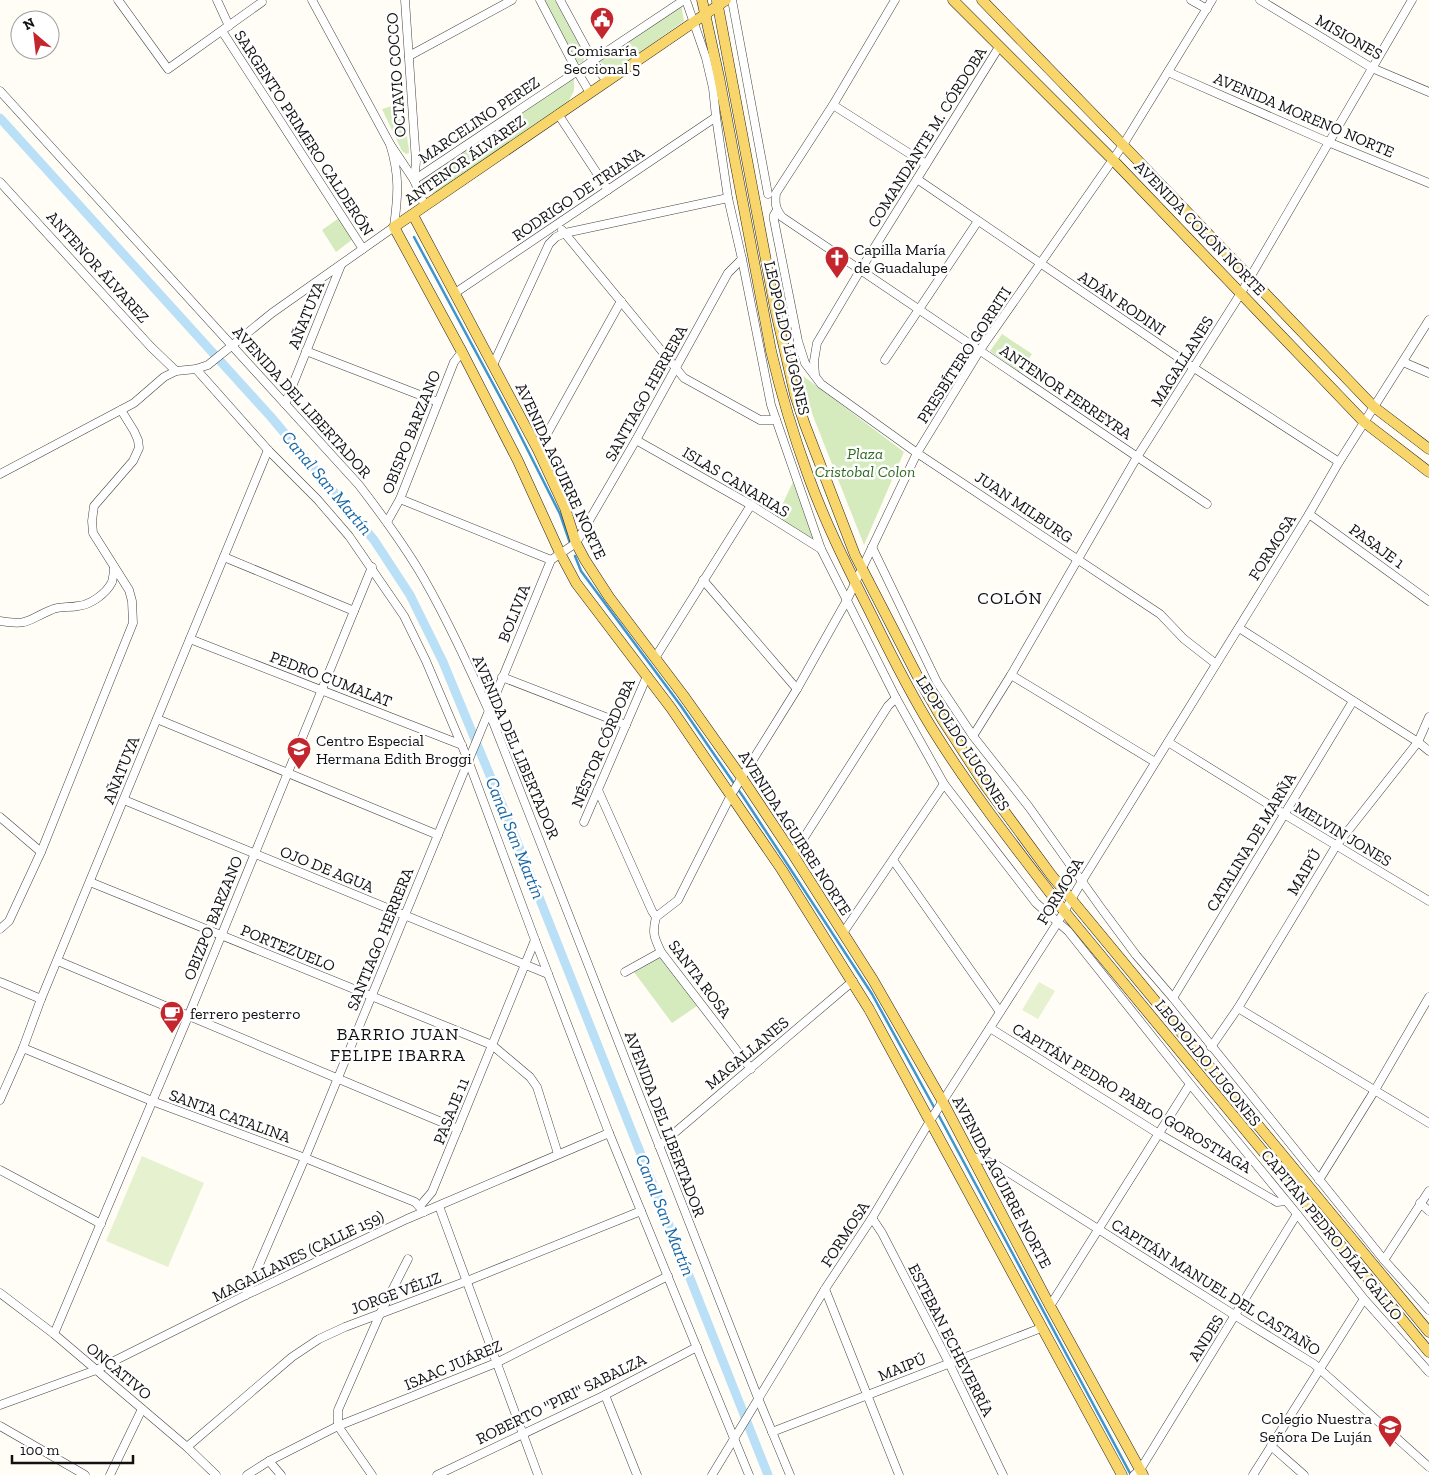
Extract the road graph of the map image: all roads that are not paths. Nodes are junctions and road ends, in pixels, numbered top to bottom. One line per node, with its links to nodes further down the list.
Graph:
1 (118, 0): 24 (street)
2 (217, 0): 23 (street, SARGENTO PRIMERO CALDERÓN)
3 (312, 0): 39 (street)
4 (405, 0): 26 (street, OCTAVIO COCCO)
5 (512, 0): 26 (street)
6 (540, 0): 29 (street)
7 (560, 0): 27 (street)
8 (685, 0): 22 (street, CAPITÁN PEDRO DÍAZ GALLO); 27 (street, MARCELINO PEREZ)
9 (702, 0): 21 (main road, LEOPOLDO LUGONES)
10 (732, 0): 48 (street)
11 (894, 0): 35 (street)
12 (953, 0): 25 (main road, AVENIDA COLÓN NORTE)
13 (982, 0): 40 (main road, AVENIDA COLÓN NORTE)
14 (1191, 0): 20 (street)
15 (1212, 0): 20 (street, PRESBÍTERO GORRITI)
16 (1260, 0): 28 (street, MISIONES)
17 (1412, 0): 28 (street, MAGALLANES)
18 (262, 2): 23 (street)
19 (720, 2): 21 (main road, ANTENOR ÁLVAREZ); 49 (main road, LEOPOLDO LUGONES)
20 (1207, 9): 30 (street, PRESBÍTERO GORRITI)
21 (706, 14): 22 (main road, ANTENOR ÁLVAREZ); 113 (main road, LEOPOLDO LUGONES)
22 (694, 23): 31 (main road, ANTENOR ÁLVAREZ); 37 (street, CAPITÁN PEDRO DÍAZ GALLO)
23 (230, 26): 24 (street)
24 (222, 32): 58 (street, SARGENTO PRIMERO CALDERÓN)
25 (999, 47): 41 (main road, AVENIDA COLÓN NORTE); 42 (street, COMANDANTE M. CÓRDOBA)
26 (409, 56): 44 (street, OCTAVIO COCCO)
27 (593, 61): 29 (street, MARCELINO PEREZ); 31 (street)
28 (1372, 68): 33 (street, MISIONES); 38 (street, MAGALLANES)
29 (577, 72): 34 (street); 44 (street, MARCELINO PEREZ)
30 (1168, 72): 38 (street, AVENIDA MORENO NORTE); 40 (street, PRESBÍTERO GORRITI)
31 (607, 82): 34 (main road, ANTENOR ÁLVAREZ)
32 (0, 92): 69 (street, AVENIDA DEL LIBERTADOR)
33 (1429, 92)
34 (590, 93): 36 (main road, ANTENOR ÁLVAREZ)
35 (833, 105): 42 (street); 48 (street)
36 (558, 114): 47 (street); 51 (main road, ANTENOR ÁLVAREZ)
37 (716, 117): 47 (street, RODRIGO DE TRIANA); 50 (street, CAPITÁN PEDRO DÍAZ GALLO)
38 (1328, 142): 46 (street, AVENIDA MORENO NORTE); 63 (street, MAGALLANES)
39 (390, 144): 44 (street); 56 (street)
40 (1123, 145): 41 (street, PRESBÍTERO GORRITI); 63 (main road, AVENIDA COLÓN NORTE)
41 (1112, 159): 61 (street, PRESBÍTERO GORRITI); 65 (main road, AVENIDA COLÓN NORTE)
42 (926, 164): 43 (street, COMANDANTE M. CÓRDOBA)
43 (917, 179): 54 (street, ADÁN RODINI); 62 (street, COMANDANTE M. CÓRDOBA)
44 (414, 180): 51 (street, OCTAVIO COCCO)
45 (0, 182): 79 (street, ANTENOR ÁLVAREZ)
46 (1429, 183)
47 (608, 190): 55 (street, RODRIGO DE TRIANA)
48 (772, 193): 49 (street); 52 (street)
49 (754, 195): 111 (main road, LEOPOLDO LUGONES)
50 (728, 198): 57 (street); 59 (street, CAPITÁN PEDRO DÍAZ GALLO)
51 (425, 206): 53 (main road, ANTENOR ÁLVAREZ)
52 (777, 210): 62 (street, ANTENOR FERREYRA); 81 (street, JUAN MILBURG)
53 (412, 215): 56 (main road, ANTENOR ÁLVAREZ); 64 (main road, AVENIDA AGUIRRE NORTE)
54 (978, 221): 61 (street, ADÁN RODINI); 67 (street)
55 (557, 225): 57 (street); 64 (street, RODRIGO DE TRIANA)
56 (394, 227): 58 (street, ANTENOR ÁLVAREZ); 72 (main road, AVENIDA AGUIRRE NORTE)
57 (565, 233): 66 (street); 75 (street)
58 (363, 249): 60 (street, ANTENOR ÁLVAREZ)
59 (742, 259): 77 (street, SANTIAGO HERRERA); 86 (street, CAPITÁN PEDRO DÍAZ GALLO)
60 (342, 264): 69 (street, ANTENOR ÁLVAREZ); 71 (street, AÑATUYA)
61 (1040, 264): 70 (street, PRESBÍTERO GORRITI); 76 (street, ADÁN RODINI)
62 (860, 269): 67 (street, ANTENOR FERREYRA); 81 (street, COMANDANTE M. CÓRDOBA)
63 (1250, 278): 65 (street, MAGALLANES); 84 (main road, AVENIDA COLÓN NORTE)
64 (455, 293): 75 (main road, AVENIDA AGUIRRE NORTE)
65 (1241, 293): 76 (street, MAGALLANES); 87 (main road, AVENIDA COLÓN NORTE)
66 (621, 301): 77 (street); 91 (street)
67 (918, 309): 70 (street, ANTENOR FERREYRA); 73 (street)
68 (1429, 320): 74 (street, FORMOSA)
69 (232, 346): 78 (street, ANTENOR ÁLVAREZ); 83 (street, AVENIDA DEL LIBERTADOR)
70 (980, 350): 92 (street, PRESBÍTERO GORRITI); 93 (street, ANTENOR FERREYRA)
71 (306, 351): 82 (street); 83 (street, AÑATUYA)
72 (462, 352): 82 (street, OBISPO BARZANO); 105 (main road, AVENIDA AGUIRRE NORTE)
73 (885, 360)
74 (1403, 362): 80 (street); 84 (street, FORMOSA)
75 (493, 365): 91 (main road, AVENIDA AGUIRRE NORTE)
76 (1194, 368): 93 (street, MAGALLANES); 94 (street, ADÁN RODINI)
77 (675, 369): 86 (street); 88 (street, SANTIAGO HERRERA)
78 (196, 370): 79 (street); 90 (street)
79 (176, 371): 85 (street)
80 (1429, 373)
81 (815, 375): 92 (street, JUAN MILBURG)
82 (438, 402): 97 (street, OBISPO BARZANO)
83 (285, 404): 101 (street, AVENIDA DEL LIBERTADOR)
84 (1374, 407): 87 (street, FORMOSA); 89 (main road, AVENIDA COLÓN NORTE)
85 (121, 410): 96 (street); 109 (street)
86 (776, 420): 104 (street, CAPITÁN PEDRO DÍAZ GALLO)
87 (1364, 422): 94 (street, FORMOSA); 95 (main road, AVENIDA COLÓN NORTE)
88 (636, 440): 99 (street, ISLAS CANARIAS); 102 (street, SANTIAGO HERRERA)
89 (1429, 449)
90 (268, 450): 106 (street, AÑATUYA); 110 (street)
91 (538, 450): 102 (main road, AVENIDA AGUIRRE NORTE)
92 (917, 453): 103 (street, PRESBÍTERO GORRITI); 107 (street, JUAN MILBURG)
93 (1138, 457): 98 (street, ANTENOR FERREYRA); 107 (street, MAGALLANES)
94 (1339, 462): 100 (street, FORMOSA)
95 (1429, 472)
96 (0, 474)
97 (400, 499): 101 (street, OBISPO BARZANO); 108 (street)
98 (1207, 504)
99 (751, 505): 104 (street, ISLAS CANARIAS); 112 (street)
100 (1309, 514): 115 (street, PASAJE 1); 118 (street, FORMOSA)
101 (387, 522): 129 (street, AVENIDA DEL LIBERTADOR)
102 (576, 543): 105 (street, BOLIVIA); 120 (main road, AVENIDA AGUIRRE NORTE)
103 (872, 547): 111 (street, PRESBÍTERO GORRITI); 133 (street, CAPITÁN PEDRO DÍAZ GALLO)
104 (821, 550): 114 (street, CAPITÁN PEDRO DÍAZ GALLO)
105 (560, 553): 108 (street, BOLIVIA); 123 (main road, AVENIDA AGUIRRE NORTE)
106 (224, 557): 116 (street); 119 (street, AÑATUYA)
107 (1078, 559): 121 (street, JUAN MILBURG); 122 (street, MAGALLANES)
108 (551, 560): 124 (street, BOLIVIA)
109 (114, 567): 117 (street); 151 (street)
110 (372, 567): 116 (street, OBIZPO BARZANO); 136 (street)
111 (862, 568): 113 (street, PRESBÍTERO GORRITI); 157 (main road, LEOPOLDO LUGONES)
112 (703, 580): 120 (street); 125 (street)
113 (855, 583): 114 (street, PRESBÍTERO GORRITI); 159 (main road, LEOPOLDO LUGONES)
114 (847, 600): 125 (street, PRESBÍTERO GORRITI); 127 (street, CAPITÁN PEDRO DÍAZ GALLO)
115 (1429, 601)
116 (354, 611): 126 (street, OBIZPO BARZANO)
117 (0, 621)
118 (1238, 628): 121 (street, FORMOSA); 128 (street)
119 (190, 639): 126 (street, PEDRO CUMALAT); 131 (street, AÑATUYA)
120 (655, 658): 141 (main road, AVENIDA AGUIRRE NORTE)
121 (1216, 664): 134 (street, FORMOSA)
122 (1011, 674): 133 (street, MAGALLANES); 139 (street)
123 (647, 676): 132 (street, NÉSTOR CÓRDOBA); 144 (main road, AVENIDA AGUIRRE NORTE)
124 (502, 677): 129 (street, BOLIVIA); 132 (street)
125 (797, 689): 141 (street, PRESBÍTERO GORRITI)
126 (321, 690): 136 (street, PEDRO CUMALAT); 140 (street, OBIZPO BARZANO)
127 (896, 698): 142 (street, CAPITÁN PEDRO DÍAZ GALLO); 153 (street)
128 (1353, 701): 135 (street); 146 (street, CATALINA DE MARÑA)
129 (488, 709): 138 (street, BOLIVIA); 197 (street, AVENIDA DEL LIBERTADOR)
130 (1429, 717): 135 (street, MAIPÚ)
131 (157, 719): 140 (street); 145 (street, AÑATUYA)
132 (626, 725): 143 (street, NÉSTOR CÓRDOBA)
133 (973, 736): 155 (street, CAPITÁN PEDRO DÍAZ GALLO)
134 (1168, 742): 139 (street, FORMOSA); 146 (street, MELVIN JONES)
135 (1418, 742): 137 (street); 150 (street, MAIPÚ)
136 (462, 745): 138 (street)
137 (1429, 751)
138 (468, 760): 149 (street, SANTIAGO HERRERA); 166 (street)
139 (1155, 762): 155 (street, FORMOSA)
140 (287, 773): 149 (street); 152 (street, OBIZPO BARZANO)
141 (741, 780): 144 (street, PRESBÍTERO GORRITI); 153 (main road, AVENIDA AGUIRRE NORTE)
142 (944, 784): 154 (street); 162 (street, CAPITÁN PEDRO DÍAZ GALLO)
143 (598, 790): 148 (street, NÉSTOR CÓRDOBA); 161 (street, SANTA ROSA)
144 (732, 792): 161 (street, PRESBÍTERO GORRITI); 172 (main road, AVENIDA AGUIRRE NORTE)
145 (124, 800): 152 (street, OJO DE AGUA); 156 (street, AÑATUYA)
146 (1284, 814): 150 (street, MELVIN JONES); 176 (street, CATALINA DE MARÑA)
147 (0, 817): 151 (street)
148 (584, 822)
149 (438, 835): 160 (street, SANTIAGO HERRERA)
150 (1336, 846): 158 (street, MELVIN JONES); 178 (street, MAIPÚ)
151 (41, 852): 163 (street)
152 (254, 853): 160 (street, OJO DE AGUA); 165 (street, OBIZPO BARZANO)
153 (792, 853): 164 (main road, AVENIDA AGUIRRE NORTE)
154 (893, 860): 164 (street); 179 (street)
155 (1082, 881): 157 (street, FORMOSA); 176 (street, CAPITÁN PEDRO DÍAZ GALLO)
156 (90, 882): 165 (street, PORTEZUELO); 168 (street, AÑATUYA)
157 (1071, 899): 159 (street, FORMOSA); 227 (main road, LEOPOLDO LUGONES)
158 (1429, 901)
159 (1064, 911): 162 (street, FORMOSA); 230 (main road, LEOPOLDO LUGONES)
160 (404, 916): 169 (street, OJO DE AGUA); 174 (street, SANTIAGO HERRERA)
161 (656, 917): 167 (street, SANTA ROSA)
162 (1058, 922): 179 (street, FORMOSA); 187 (street, CAPITÁN PEDRO DÍAZ GALLO)
163 (0, 929)
164 (843, 933): 191 (main road, AVENIDA AGUIRRE NORTE)
165 (221, 935): 174 (street, PORTEZUELO); 180 (street, OBIZPO BARZANO)
166 (535, 940): 169 (street, PASAJE 11); 171 (street)
167 (661, 952): 170 (street); 185 (street, SANTA ROSA)
168 (58, 961): 177 (street, AÑATUYA); 180 (street)
169 (525, 965): 171 (street, OJO DE AGUA); 182 (street, PASAJE 11)
170 (625, 972)
171 (548, 974): 195 (street)
172 (853, 981): 185 (street, MAGALLANES); 192 (main road, AVENIDA AGUIRRE NORTE)
173 (1, 985): 177 (street)
174 (371, 996): 182 (street, PORTEZUELO); 186 (street, SANTIAGO HERRERA)
175 (1429, 997): 188 (street)
176 (1173, 998): 183 (street, CAPITÁN PEDRO DÍAZ GALLO)
177 (41, 999): 184 (street, AÑATUYA)
178 (1238, 1008): 183 (street, MAIPÚ); 188 (street)
179 (1000, 1012): 181 (street, FORMOSA)
180 (188, 1017): 186 (street); 190 (street, OBIZPO BARZANO)
181 (990, 1028): 191 (street, FORMOSA); 196 (street, CAPITÁN PEDRO PABLO GOROSTIAGA)
182 (492, 1045): 194 (street, PASAJE 11); 198 (street, PORTEZUELO)
183 (1211, 1047): 202 (street, CAPITÁN PEDRO DÍAZ GALLO)
184 (23, 1048): 189 (street, AÑATUYA); 190 (street, SANTA CATALINA)
185 (751, 1069): 197 (street, MAGALLANES)
186 (338, 1078): 194 (street); 200 (street, SANTIAGO HERRERA)
187 (1190, 1084): 196 (street); 204 (street, CAPITÁN PEDRO DÍAZ GALLO)
188 (1374, 1090): 193 (street); 202 (street)
189 (0, 1100)
190 (152, 1101): 200 (street, SANTA CATALINA); 212 (street, OBIZPO BARZANO)
191 (941, 1105): 192 (street, FORMOSA); 199 (main road, AVENIDA AGUIRRE NORTE)
192 (932, 1119): 211 (street, FORMOSA); 226 (main road, AVENIDA AGUIRRE NORTE)
193 (1429, 1123)
194 (458, 1129): 207 (street, PASAJE 11)
195 (608, 1133): 198 (street, MAGALLANES (CALLE 159)); 208 (street)
196 (1159, 1134): 204 (street, CAPITÁN PEDRO PABLO GOROSTIAGA); 213 (street)
197 (659, 1146): 238 (street, AVENIDA DEL LIBERTADOR)
198 (558, 1154): 206 (street, MAGALLANES (CALLE 159))
199 (971, 1156): 213 (street, CAPITÁN MANUEL DEL CASTAÑO); 222 (main road, AVENIDA AGUIRRE NORTE)
200 (305, 1158): 207 (street, SANTA CATALINA); 220 (street, SANTIAGO HERRERA)
201 (0, 1170): 212 (street)
202 (1319, 1180): 215 (street, CAPITÁN PEDRO DÍAZ GALLO)
203 (1429, 1190): 205 (street)
204 (1286, 1201): 210 (street, CAPITÁN PEDRO DÍAZ GALLO)
205 (1420, 1203): 209 (street); 215 (street)
206 (439, 1206): 207 (street, MAGALLANES (CALLE 159)); 217 (street)
207 (422, 1209): 220 (street, MAGALLANES (CALLE 159))
208 (641, 1211): 216 (street); 217 (street, JORGE VÉLIZ)
209 (1429, 1211)
210 (1297, 1214): 221 (street, CAPITÁN PEDRO DÍAZ GALLO); 225 (street, ANDES)
211 (872, 1218): 218 (street, FORMOSA); 232 (street, ESTEBAN ECHEVERRÍA)
212 (101, 1224): 228 (street, OBIZPO BARZANO)
213 (1098, 1229): 222 (street); 225 (street, CAPITÁN MANUEL DEL CASTAÑO)
214 (408, 1259): 224 (street)
215 (1384, 1260): 223 (street, CAPITÁN PEDRO DÍAZ GALLO)
216 (668, 1276): 229 (street); 231 (street, ISAAC JUÁREZ)
217 (467, 1281): 224 (street, JORGE VÉLIZ); 231 (street)
218 (825, 1290): 237 (street); 238 (street, FORMOSA)
219 (0, 1293): 228 (street, ONCATIVO)
220 (246, 1295): 234 (street, MAGALLANES (CALLE 159))
221 (1364, 1299): 233 (street); 235 (street, CAPITÁN PEDRO DÍAZ GALLO)
222 (1050, 1306): 250 (main road, AVENIDA AGUIRRE NORTE)
223 (1429, 1310)
224 (380, 1314): 242 (street); 247 (street, JORGE VÉLIZ)
225 (1236, 1316): 233 (street, CAPITÁN MANUEL DEL CASTAÑO); 250 (street, ANDES)
226 (1042, 1328): 232 (street, MAIPÚ); 265 (main road, AVENIDA AGUIRRE NORTE)
227 (1429, 1332)
228 (54, 1334): 234 (street, ONCATIVO)
229 (697, 1347): 236 (street, ROBERTO "PIRI" SABALZA); 245 (street)
230 (1429, 1352)
231 (496, 1363): 242 (street, ISAAC JUÁREZ); 244 (street)
232 (949, 1364): 237 (street, MAIPÚ); 264 (street, ESTEBAN ECHEVERRÍA)
233 (1320, 1369): 246 (street); 249 (street, CAPITÁN MANUEL DEL CASTAÑO)
234 (96, 1370): 239 (street, MAGALLANES (CALLE 159)); 240 (street, ONCATIVO)
235 (1429, 1372)
236 (604, 1395): 244 (street, ROBERTO "PIRI" SABALZA); 259 (street)
237 (868, 1396): 243 (street, MAIPÚ); 263 (street)
238 (758, 1398): 243 (street, AVENIDA DEL LIBERTADOR); 245 (street, FORMOSA)
239 (0, 1406)
240 (142, 1409): 247 (street, ONCATIVO); 252 (street)
241 (0, 1426): 251 (street)
242 (338, 1426): 248 (street, ISAAC JUÁREZ); 256 (street)
243 (772, 1432): 262 (street, AVENIDA DEL LIBERTADOR)
244 (522, 1434): 257 (street, ROBERTO "PIRI" SABALZA); 258 (street)
245 (735, 1438): 260 (street, FORMOSA); 261 (street)
246 (1271, 1446): 266 (street); 267 (street)
247 (187, 1447): 253 (street, ONCATIVO)
248 (269, 1461): 254 (street, ISAAC JUÁREZ); 255 (street)
249 (1429, 1467)
250 (1138, 1473)
251 (85, 1475)
252 (110, 1475)
253 (216, 1475)
254 (247, 1475)
255 (281, 1475)
256 (372, 1475)
257 (437, 1475)
258 (538, 1475)
259 (637, 1475)
260 (712, 1475)
261 (749, 1475)
262 (790, 1475)
263 (899, 1475)
264 (1003, 1475)
265 (1122, 1475)
266 (1253, 1475)
267 (1304, 1475)

